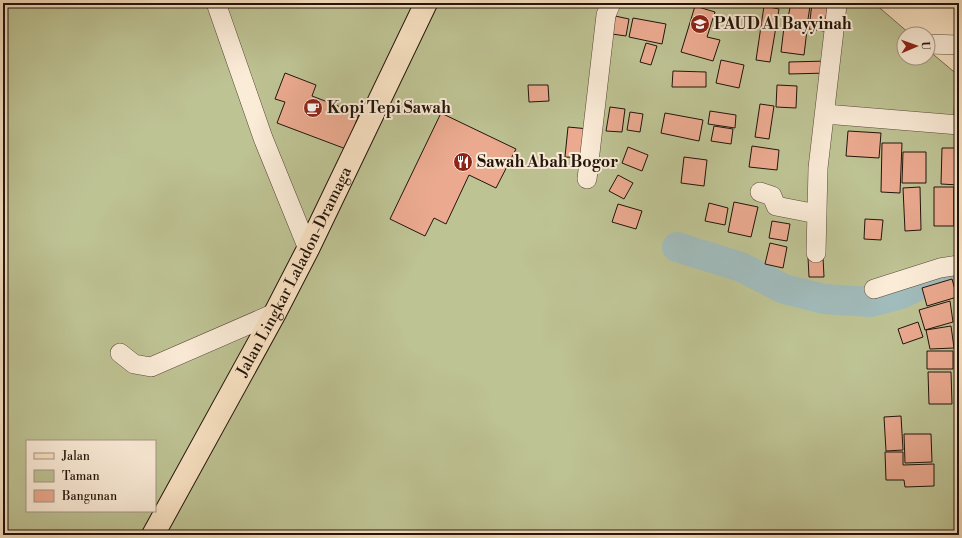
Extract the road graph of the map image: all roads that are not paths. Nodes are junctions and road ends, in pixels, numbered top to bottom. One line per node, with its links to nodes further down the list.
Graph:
1 (216, 3): 12 (street)
2 (426, 3): 12 (main road, Jalan Lingkar Laladon-Dramaga)
3 (611, 3): 9 (street)
4 (837, 5): 7 (street)
5 (936, 44): 6 (street)
6 (959, 45)
7 (825, 114): 8 (street); 11 (street)
8 (959, 126)
9 (587, 179)
10 (760, 192): 11 (street)
11 (817, 214): 13 (street)
12 (308, 249): 16 (main road, Jalan Lingkar Laladon-Dramaga)
13 (816, 253)
14 (959, 265): 15 (street)
15 (874, 289)
16 (275, 314): 17 (street); 18 (main road, Jalan Lingkar Laladon-Dramaga)
17 (120, 353)
18 (153, 535)

